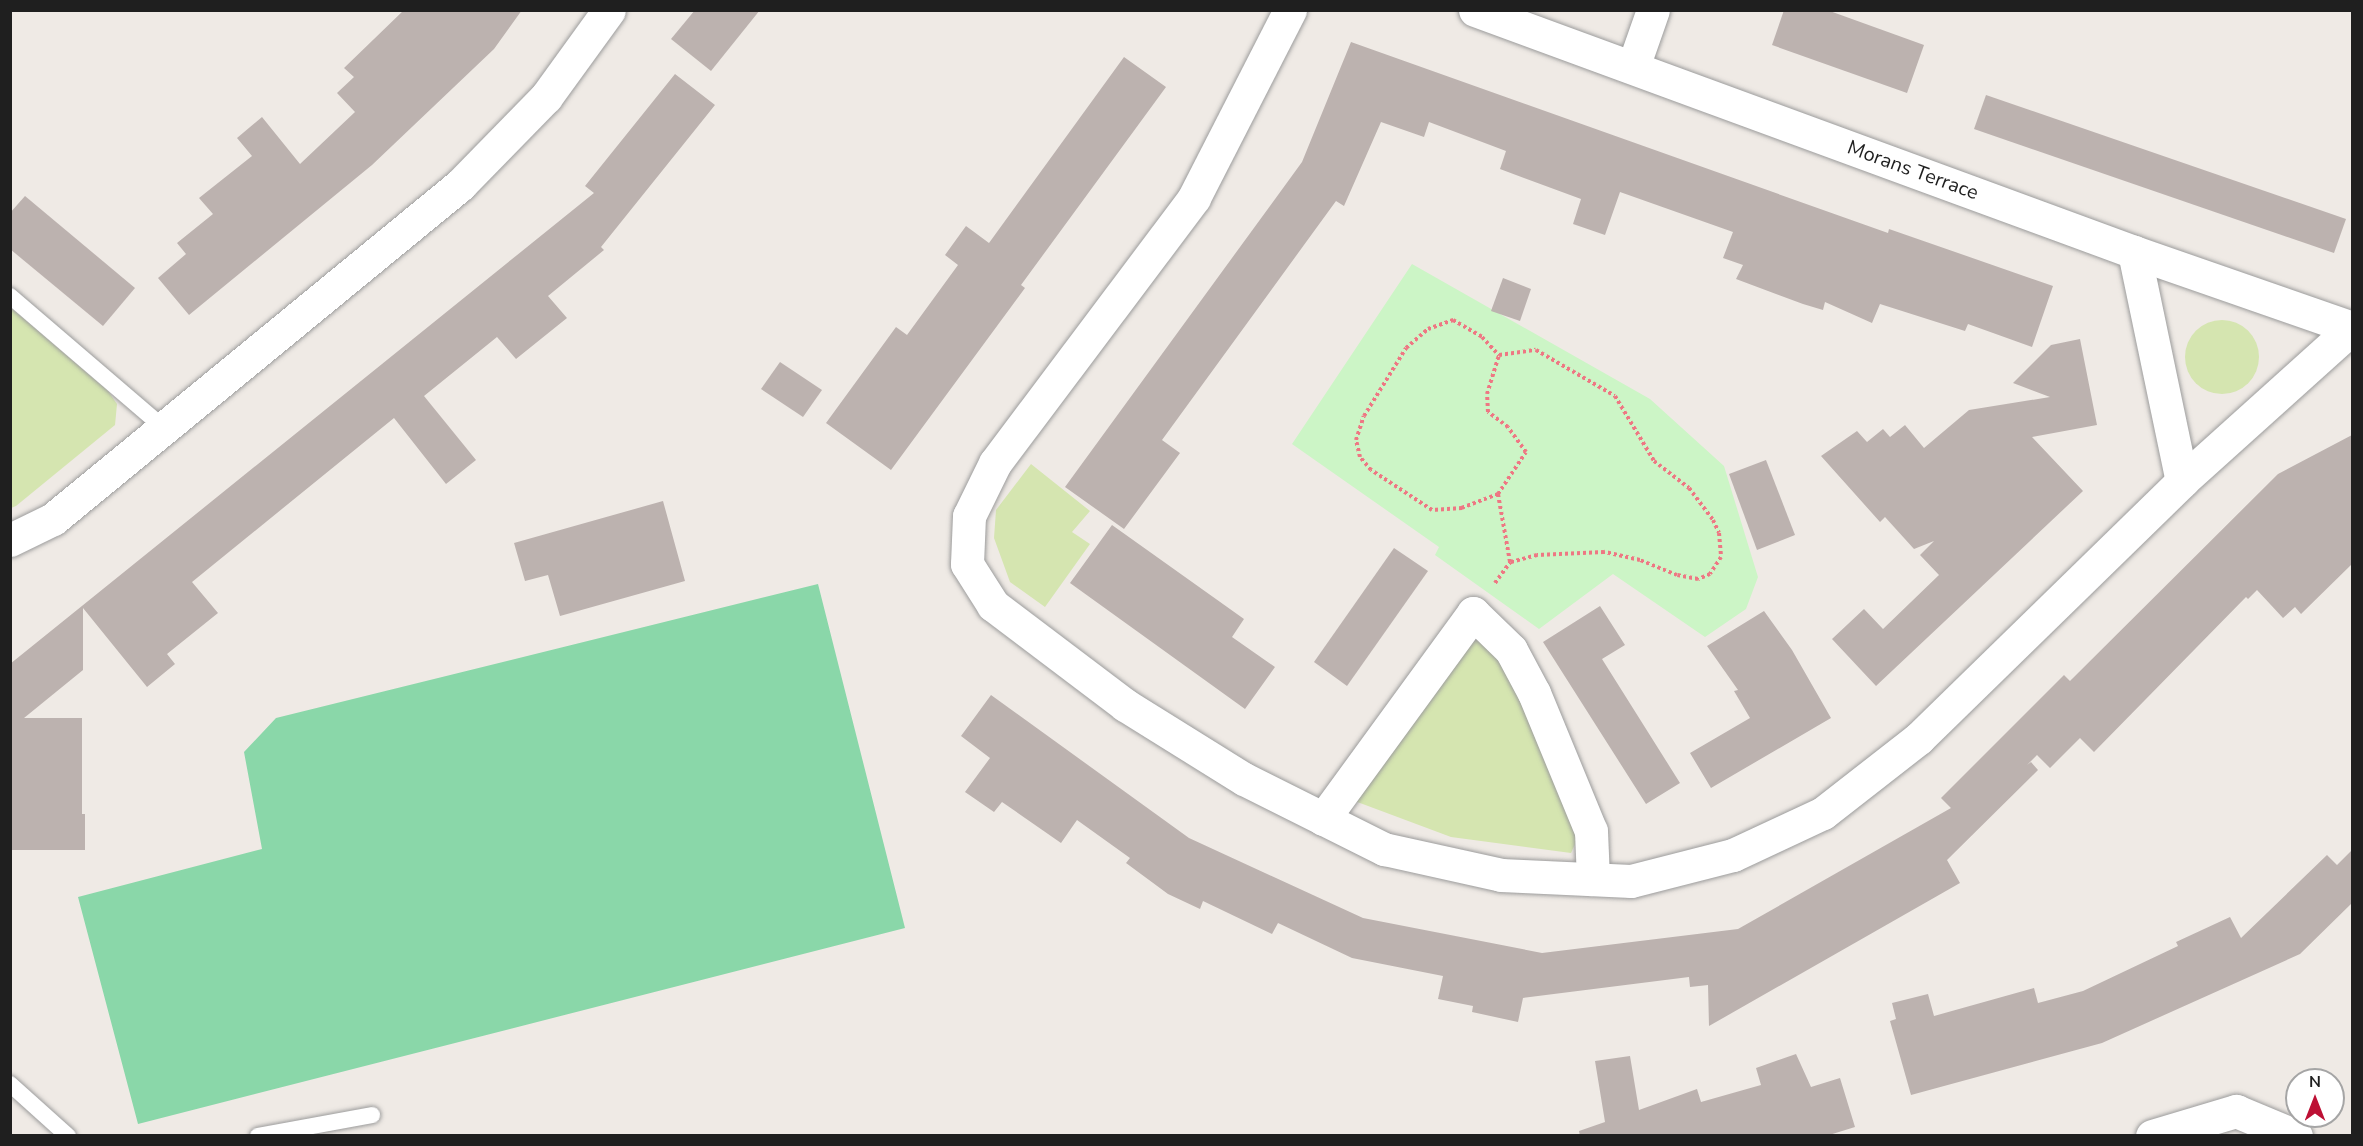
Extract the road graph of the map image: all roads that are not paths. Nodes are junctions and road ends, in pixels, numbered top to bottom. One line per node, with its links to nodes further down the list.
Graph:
1 (609, 10): 9 (street)
2 (1290, 10): 12 (street)
3 (1474, 10): 5 (street, Morans Terrace)
4 (1653, 10): 5 (street)
5 (1633, 67): 6 (street, Morans Terrace)
6 (2134, 252): 8 (street, Morans Terrace); 10 (street)
7 (10, 296): 9 (lane)
8 (2352, 328): 10 (street)
9 (164, 428): 11 (street)
10 (2182, 481): 13 (street)
11 (10, 540)
12 (1323, 819): 13 (street); 13 (street)
13 (1593, 879)
14 (10, 1083): 16 (lane)
15 (372, 1114): 17 (lane)
16 (68, 1136)
17 (258, 1136)
18 (2152, 1136): 19 (street)
19 (2296, 1136)

